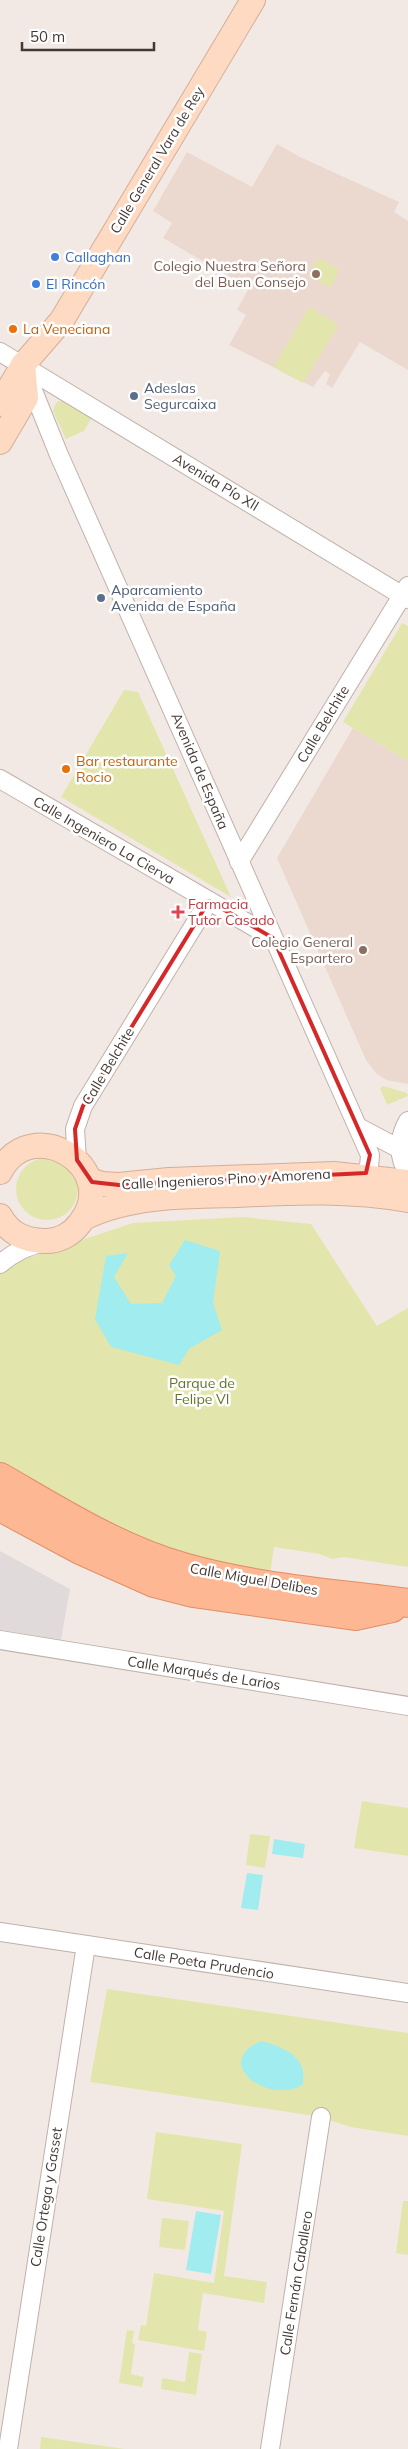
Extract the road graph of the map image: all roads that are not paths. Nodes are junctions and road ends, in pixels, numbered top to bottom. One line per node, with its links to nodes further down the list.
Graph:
1 (253, 0): 3 (main road, Calle General Vara de Rey)
2 (0, 352): 3 (street, Avenida Pío XII)
3 (23, 365): 4 (main road, Calle General Vara de Rey); 5 (main road); 6 (street, Avenida Pío XII); 8 (street, Avenida de España)
4 (0, 404)
5 (0, 442)
6 (406, 593): 8 (street, Calle Belchite)
7 (0, 779): 9 (street, Calle Ingeniero La Cierva)
8 (239, 862): 10 (street, Avenida de España)
9 (209, 901): 10 (street, Calle Ingeniero La Cierva); 15 (street, Calle Belchite)
10 (273, 938): 12 (street, Avenida de España)
11 (408, 1121): 13 (street)
12 (358, 1127): 13 (street); 20 (street, Avenida de España)
13 (404, 1145): 17 (street)
14 (8, 1153): 15 (main road); 16 (main road)
15 (77, 1160): 18 (main road)
16 (0, 1172)
17 (408, 1172)
18 (89, 1180): 20 (main road, Calle Ingenieros Pino y Amorena); 22 (main road)
19 (408, 1182): 20 (main road)
20 (366, 1184): 21 (main road); 22 (main road, Calle Ingenieros Pino y Amorena)
21 (408, 1200)
22 (84, 1218): 24 (main road, Calle Ingenieros Pino y Amorena)
23 (2, 1220): 24 (main road, Calle Ingenieros Pino y Amorena); 25 (street)
24 (47, 1241): 26 (street)
25 (0, 1256)
26 (0, 1264)
27 (0, 1477): 29 (main road, Calle Miguel Delibes)
28 (0, 1507): 29 (main road, Calle Miguel Delibes)
29 (408, 1604)
30 (0, 1640): 31 (street, Calle Marqués de Larios)
31 (408, 1706)
32 (0, 1932): 33 (street, Calle Poeta Prudencio)
33 (86, 1945): 34 (street, Calle Poeta Prudencio); 36 (street, Calle Ortega y Gasset)
34 (408, 1993)
35 (321, 2116): 37 (street, Calle Fernán Caballero)
36 (8, 2449)
37 (270, 2449)

